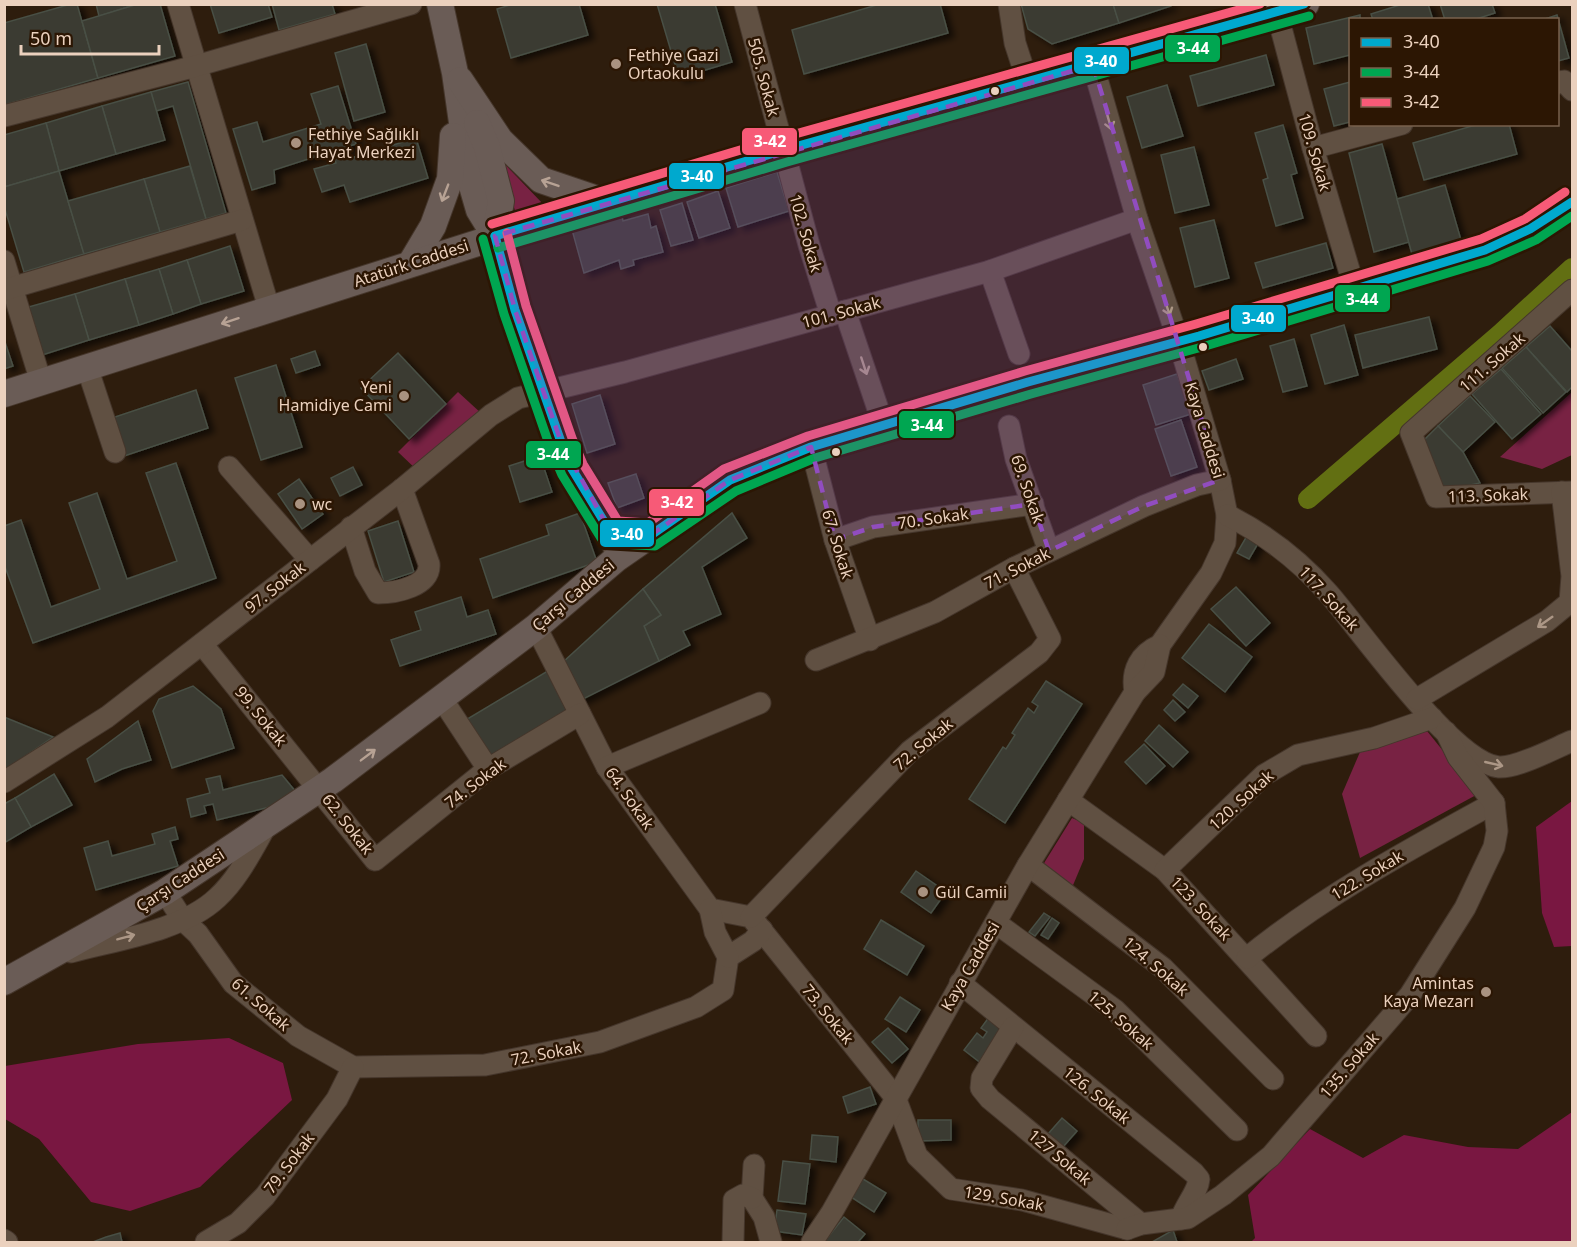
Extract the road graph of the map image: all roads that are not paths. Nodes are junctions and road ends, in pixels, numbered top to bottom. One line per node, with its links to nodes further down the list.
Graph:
1 (178, 4): 9 (street)
2 (411, 4): 9 (street)
3 (440, 4): 10 (main road)
4 (745, 4): 17 (street, 505. Sokak)
5 (1009, 4): 11 (street)
6 (1306, 4): 7 (main road, Atatürk Caddesi)
7 (1277, 13): 8 (main road, Atatürk Caddesi); 16 (street, 109. Sokak)
8 (1093, 65): 11 (main road, Atatürk Caddesi); 20 (street, Kaya Caddesi, one-way to 20)
9 (196, 66): 14 (street); 21 (street)
10 (455, 73): 18 (main road, one-way to 10); 22 (main road); 24 (main road, one-way to 24)
11 (1028, 82): 17 (main road, Atatürk Caddesi)
12 (1559, 82): 13 (street)
13 (1572, 90)
14 (4, 116)
15 (1395, 126): 16 (street)
16 (1313, 148): 27 (street, 109. Sokak)
17 (784, 150): 18 (main road, Atatürk Caddesi); 30 (street, 102. Sokak)
18 (606, 201): 22 (main road, Atatürk Caddesi)
19 (1572, 202): 27 (main road, Çarşı Caddesi)
20 (1137, 219): 25 (street, 101. Sokak); 31 (street, Kaya Caddesi, one-way to 31)
21 (242, 220): 26 (street); 29 (street)
22 (495, 236): 24 (main road, Atatürk Caddesi); 35 (street)
23 (4, 261): 26 (street)
24 (411, 263): 29 (main road, Atatürk Caddesi)
25 (990, 271): 30 (street, 101. Sokak); 32 (street)
26 (8, 288): 34 (street)
27 (1355, 290): 31 (main road, Çarşı Caddesi)
28 (1572, 290): 39 (street, 111. Sokak)
29 (269, 308): 33 (main road, Atatürk Caddesi, one-way to 33)
30 (838, 313): 35 (street, 101. Sokak); 37 (street, 102. Sokak, one-way to 37)
31 (1179, 342): 37 (main road, Çarşı Caddesi); 43 (street, Kaya Caddesi)
32 (1018, 354)
33 (87, 367): 34 (main road, Atatürk Caddesi); 41 (street)
34 (41, 382): 36 (main road, Atatürk Caddesi)
35 (541, 390): 44 (street, 97. Sokak); 49 (street)
36 (4, 394)
37 (883, 424): 40 (main road, Çarşı Caddesi)
38 (1009, 426): 46 (street, 69. Sokak)
39 (1411, 433): 45 (street, 113. Sokak)
40 (811, 447): 50 (main road, Çarşı Caddesi); 51 (street, 67. Sokak)
41 (115, 452)
42 (229, 467): 54 (street)
43 (1220, 480): 47 (street, Kaya Caddesi); 52 (street, 71. Sokak)
44 (402, 489): 48 (street, 97. Sokak); 48 (street)
45 (1567, 492): 56 (street)
46 (1033, 504): 51 (street, 70. Sokak); 52 (street, 69. Sokak)
47 (1227, 515): 62 (street, 117. Sokak); 71 (street, Kaya Caddesi)
48 (351, 527): 54 (street, 97. Sokak)
49 (611, 533): 50 (street); 53 (street)
50 (651, 535): 53 (main road, Çarşı Caddesi)
51 (835, 540): 58 (street, 67. Sokak)
52 (1049, 551): 55 (street, 71. Sokak)
53 (616, 559): 57 (main road, Çarşı Caddesi)
54 (309, 560): 59 (street, 97. Sokak)
55 (1014, 568): 58 (street, 71. Sokak); 80 (street, 72. Sokak)
56 (1571, 602): 62 (street, one-way to 62)
57 (536, 627): 61 (main road, Çarşı Caddesi); 64 (street, 64. Sokak)
58 (870, 640): 60 (street, 71. Sokak)
59 (202, 644): 69 (street, 97. Sokak); 70 (street, 99. Sokak)
60 (816, 660)
61 (442, 699): 68 (street); 70 (main road, Çarşı Caddesi, one-way to 61)
62 (1417, 699): 65 (street, 117. Sokak)
63 (760, 703): 67 (street)
64 (580, 714): 67 (street, 64. Sokak); 68 (street, 74. Sokak)
65 (1439, 725): 66 (street, one-way to 66); 72 (street); 76 (street, 120. Sokak)
66 (1572, 741)
67 (608, 767): 78 (street, 64. Sokak)
68 (488, 769): 74 (street, 74. Sokak)
69 (4, 782)
70 (320, 788): 73 (main road, Çarşı Caddesi); 74 (street, 62. Sokak)
71 (1068, 800): 75 (street, Kaya Caddesi); 76 (street, 123. Sokak)
72 (1494, 803): 83 (street, 122. Sokak); 95 (street, 135. Sokak)
73 (268, 822): 77 (main road, Çarşı Caddesi); 79 (street)
74 (375, 860)
75 (1028, 865): 81 (street, Kaya Caddesi); 90 (street, 124. Sokak)
76 (1165, 870): 83 (street, 123. Sokak)
77 (165, 892): 79 (street, 61. Sokak); 84 (main road, Çarşı Caddesi)
78 (710, 909): 80 (street); 82 (street)
79 (183, 920): 84 (street, one-way to 79); 89 (street, 61. Sokak)
80 (756, 923): 82 (street, 72. Sokak); 91 (street, 73. Sokak)
81 (996, 923): 86 (street, Kaya Caddesi); 92 (street, 125. Sokak)
82 (728, 957): 89 (street, 72. Sokak)
83 (1247, 957): 88 (street, 123. Sokak)
84 (50, 958): 85 (main road, Çarşı Caddesi)
85 (4, 982)
86 (960, 983): 87 (street, 126. Sokak); 91 (street, Kaya Caddesi)
87 (1013, 1027): 95 (street, 126. Sokak); 96 (street, 127 Sokak)
88 (1316, 1036)
89 (354, 1067): 97 (street, 79. Sokak)
90 (1273, 1079)
91 (895, 1097): 96 (street, 129. Sokak); 100 (street, Kaya Caddesi)
92 (1237, 1130)
93 (754, 1165): 94 (street)
94 (752, 1198): 98 (street); 99 (street)
95 (1180, 1219): 96 (street, 135. Sokak)
96 (1132, 1232)
97 (206, 1242)
98 (734, 1242)
99 (771, 1242)
100 (812, 1242)

